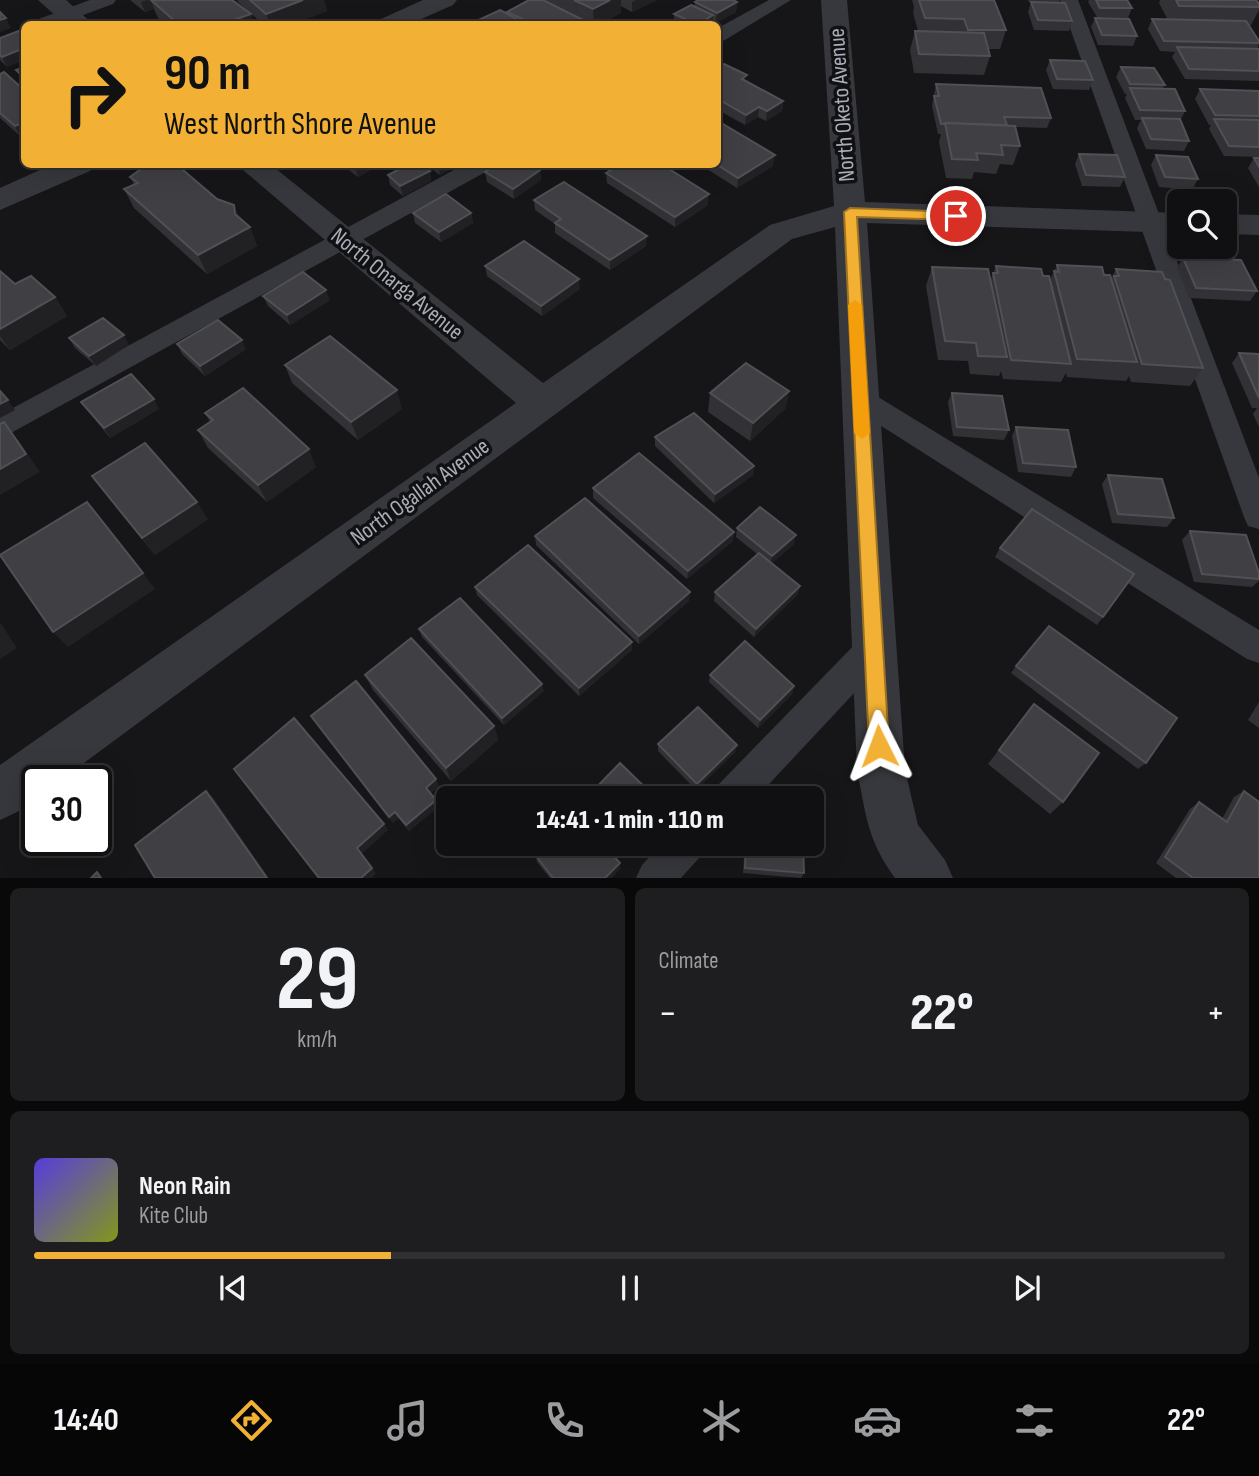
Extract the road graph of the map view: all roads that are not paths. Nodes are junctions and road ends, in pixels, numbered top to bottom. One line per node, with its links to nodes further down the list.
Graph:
1 (107, 0): 6 (lane)
2 (444, 0): 8 (street)
3 (782, 0): 9 (lane)
4 (834, 0): 14 (street, North Oketo Avenue)
5 (1069, 0): 15 (lane)
6 (66, 13): 7 (lane)
7 (49, 21)
8 (397, 21)
9 (721, 34)
10 (70, 168): 13 (street)
11 (256, 168): 18 (street, North Onarga Avenue)
12 (477, 168): 18 (lane)
13 (0, 200)
14 (850, 212): 15 (street, North Ogallah Avenue); 19 (street, North Oketo Avenue); 20 (street, North Ogallah Avenue)
15 (1166, 222): 22 (lane)
16 (1237, 224): 17 (street)
17 (1259, 225)
18 (345, 241): 20 (street, North Onarga Avenue); 21 (lane)
19 (860, 399): 23 (street, North Oketo Avenue); 24 (lane)
20 (542, 403): 26 (street, North Ogallah Avenue)
21 (0, 428)
22 (1259, 517)
23 (874, 648): 25 (lane); 29 (street, North Oketo Avenue)
24 (1259, 648)
25 (742, 786)
26 (0, 795)
27 (675, 856): 28 (lane)
28 (655, 877)
29 (927, 877)

